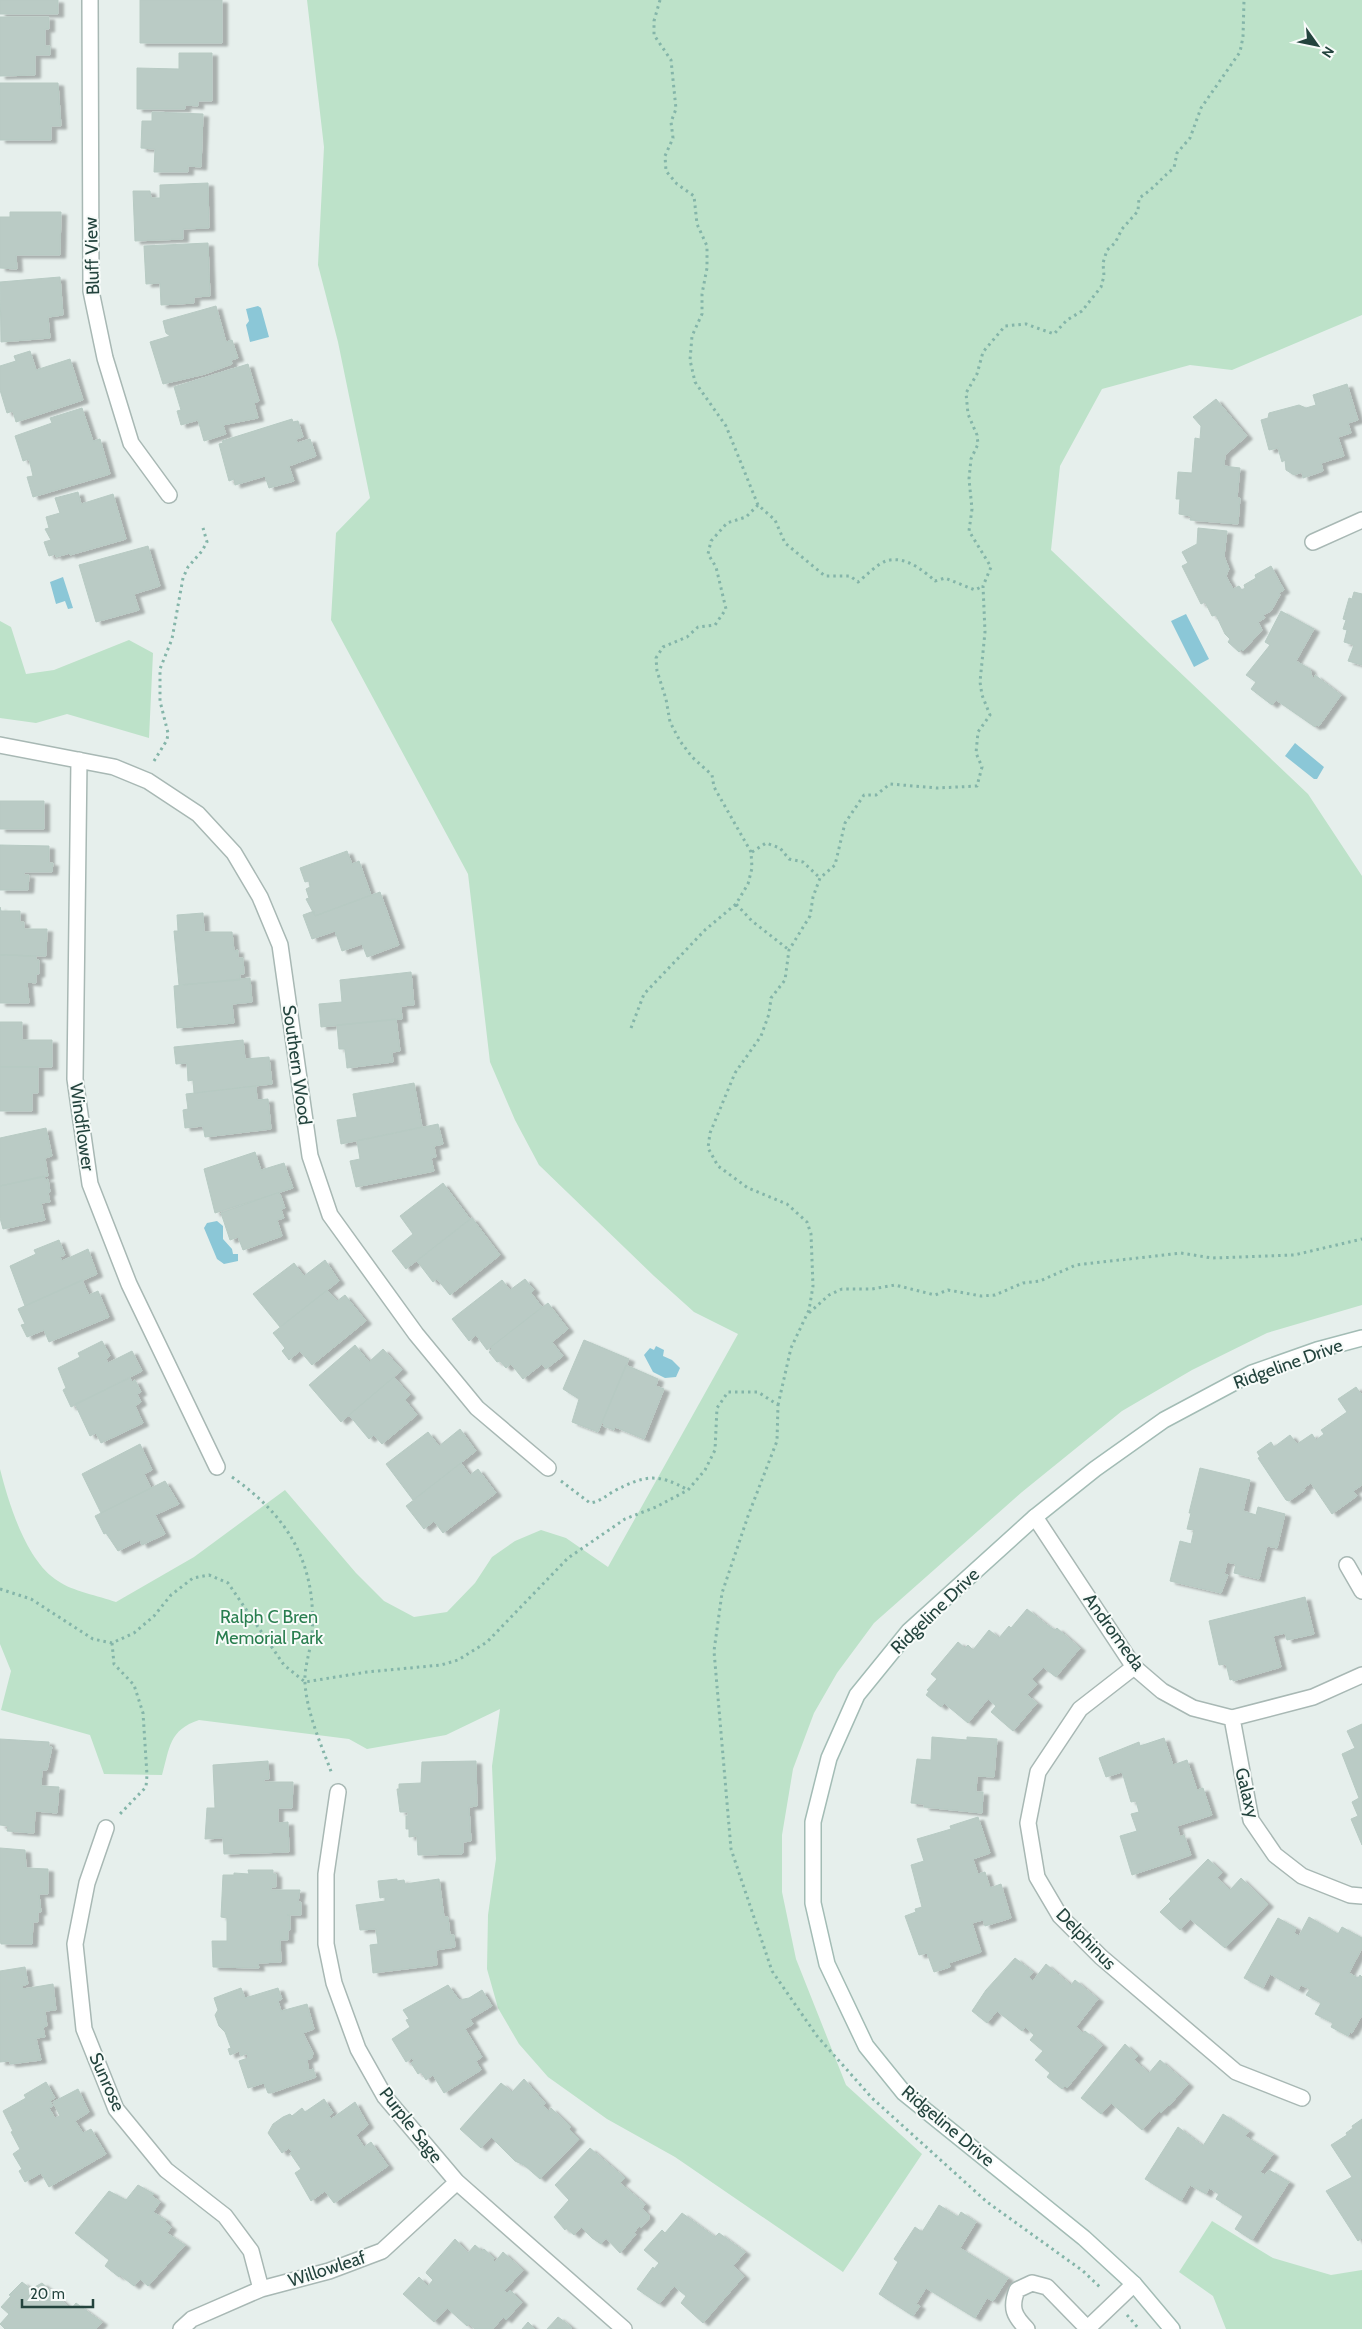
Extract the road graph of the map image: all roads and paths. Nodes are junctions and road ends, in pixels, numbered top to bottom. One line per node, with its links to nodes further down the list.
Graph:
1 (90, 0): 4 (street, Bluff View)
2 (660, 0): 5 (path)
3 (1244, 0): 9 (path)
4 (169, 495)
5 (758, 504): 9 (path); 13 (path)
6 (1362, 520): 8 (street)
7 (203, 528): 12 (path)
8 (1313, 542)
9 (983, 586): 14 (path)
10 (0, 745): 11 (street, Southern Wood)
11 (79, 760): 22 (street, Windflower); 23 (street, Southern Wood)
12 (154, 761)
13 (751, 852): 14 (path); 15 (path)
14 (820, 878): 16 (path)
15 (736, 904): 16 (path); 17 (path)
16 (789, 950): 19 (path)
17 (631, 1028)
18 (1362, 1239): 19 (path)
19 (808, 1313): 21 (path)
20 (1362, 1338): 25 (street, Ridgeline Drive)
21 (778, 1405): 24 (path); 41 (path)
22 (217, 1467): 32 (path)
23 (548, 1468): 24 (path)
24 (688, 1490): 32 (path)
25 (1035, 1517): 30 (street, Andromeda); 39 (street, Ridgeline Drive)
26 (1347, 1565): 28 (street)
27 (0, 1589): 29 (path)
28 (1362, 1591)
29 (112, 1643): 32 (path); 35 (path)
30 (1134, 1667): 33 (street, Andromeda); 37 (street, Delphinus)
31 (1362, 1675): 33 (street, Andromeda)
32 (305, 1682): 34 (path)
33 (1232, 1718): 36 (street, Galaxy)
34 (338, 1792): 38 (street, Purple Sage)
35 (106, 1828): 40 (street, Sunrose)
36 (1362, 1896)
37 (1302, 2098)
38 (456, 2182): 40 (street, Willowleaf); 43 (street, Purple Sage)
39 (1134, 2284): 41 (street); 46 (street, Ridgeline Drive)
40 (262, 2289): 42 (street, Willowleaf)
41 (1115, 2302): 45 (street)
42 (181, 2329)
43 (624, 2329)
44 (1027, 2329): 45 (street)
45 (1088, 2329)
46 (1172, 2329)

